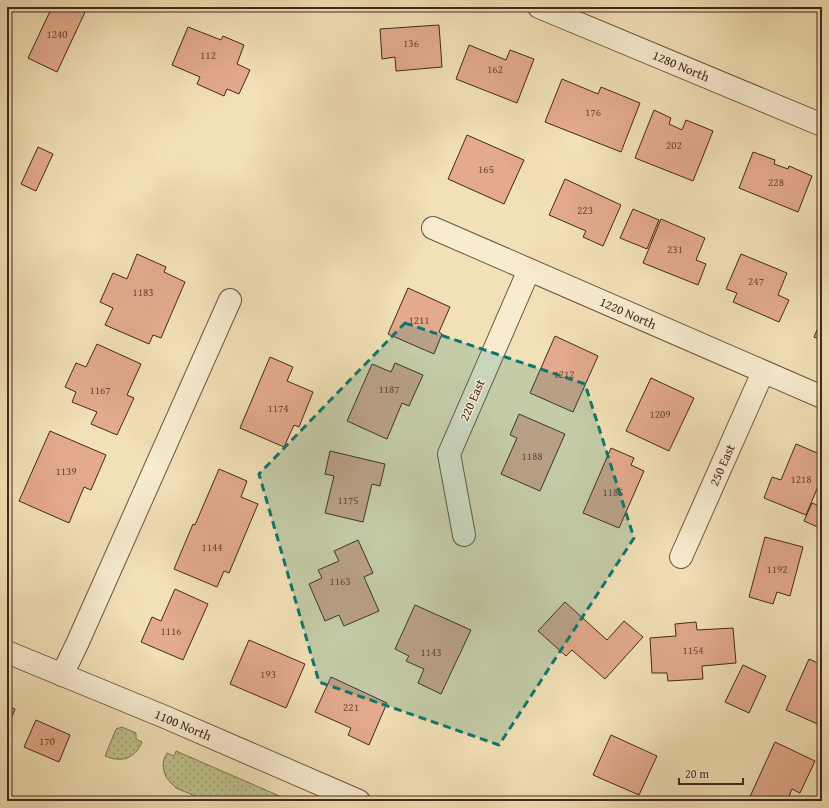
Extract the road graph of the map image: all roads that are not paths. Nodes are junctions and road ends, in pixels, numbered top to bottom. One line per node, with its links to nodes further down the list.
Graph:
1 (539, 7): 2 (street, 1280 North)
2 (822, 125)
3 (433, 228): 4 (street, 1220 North)
4 (529, 270): 6 (street, 1220 North); 8 (street, 220 East)
5 (230, 300): 11 (street)
6 (763, 372): 7 (street, 1220 North); 9 (street, 250 East)
7 (822, 398)
8 (464, 535)
9 (682, 558)
10 (7, 652): 11 (street, 1100 North)
11 (62, 675): 12 (street, 1100 North)
12 (359, 801)

